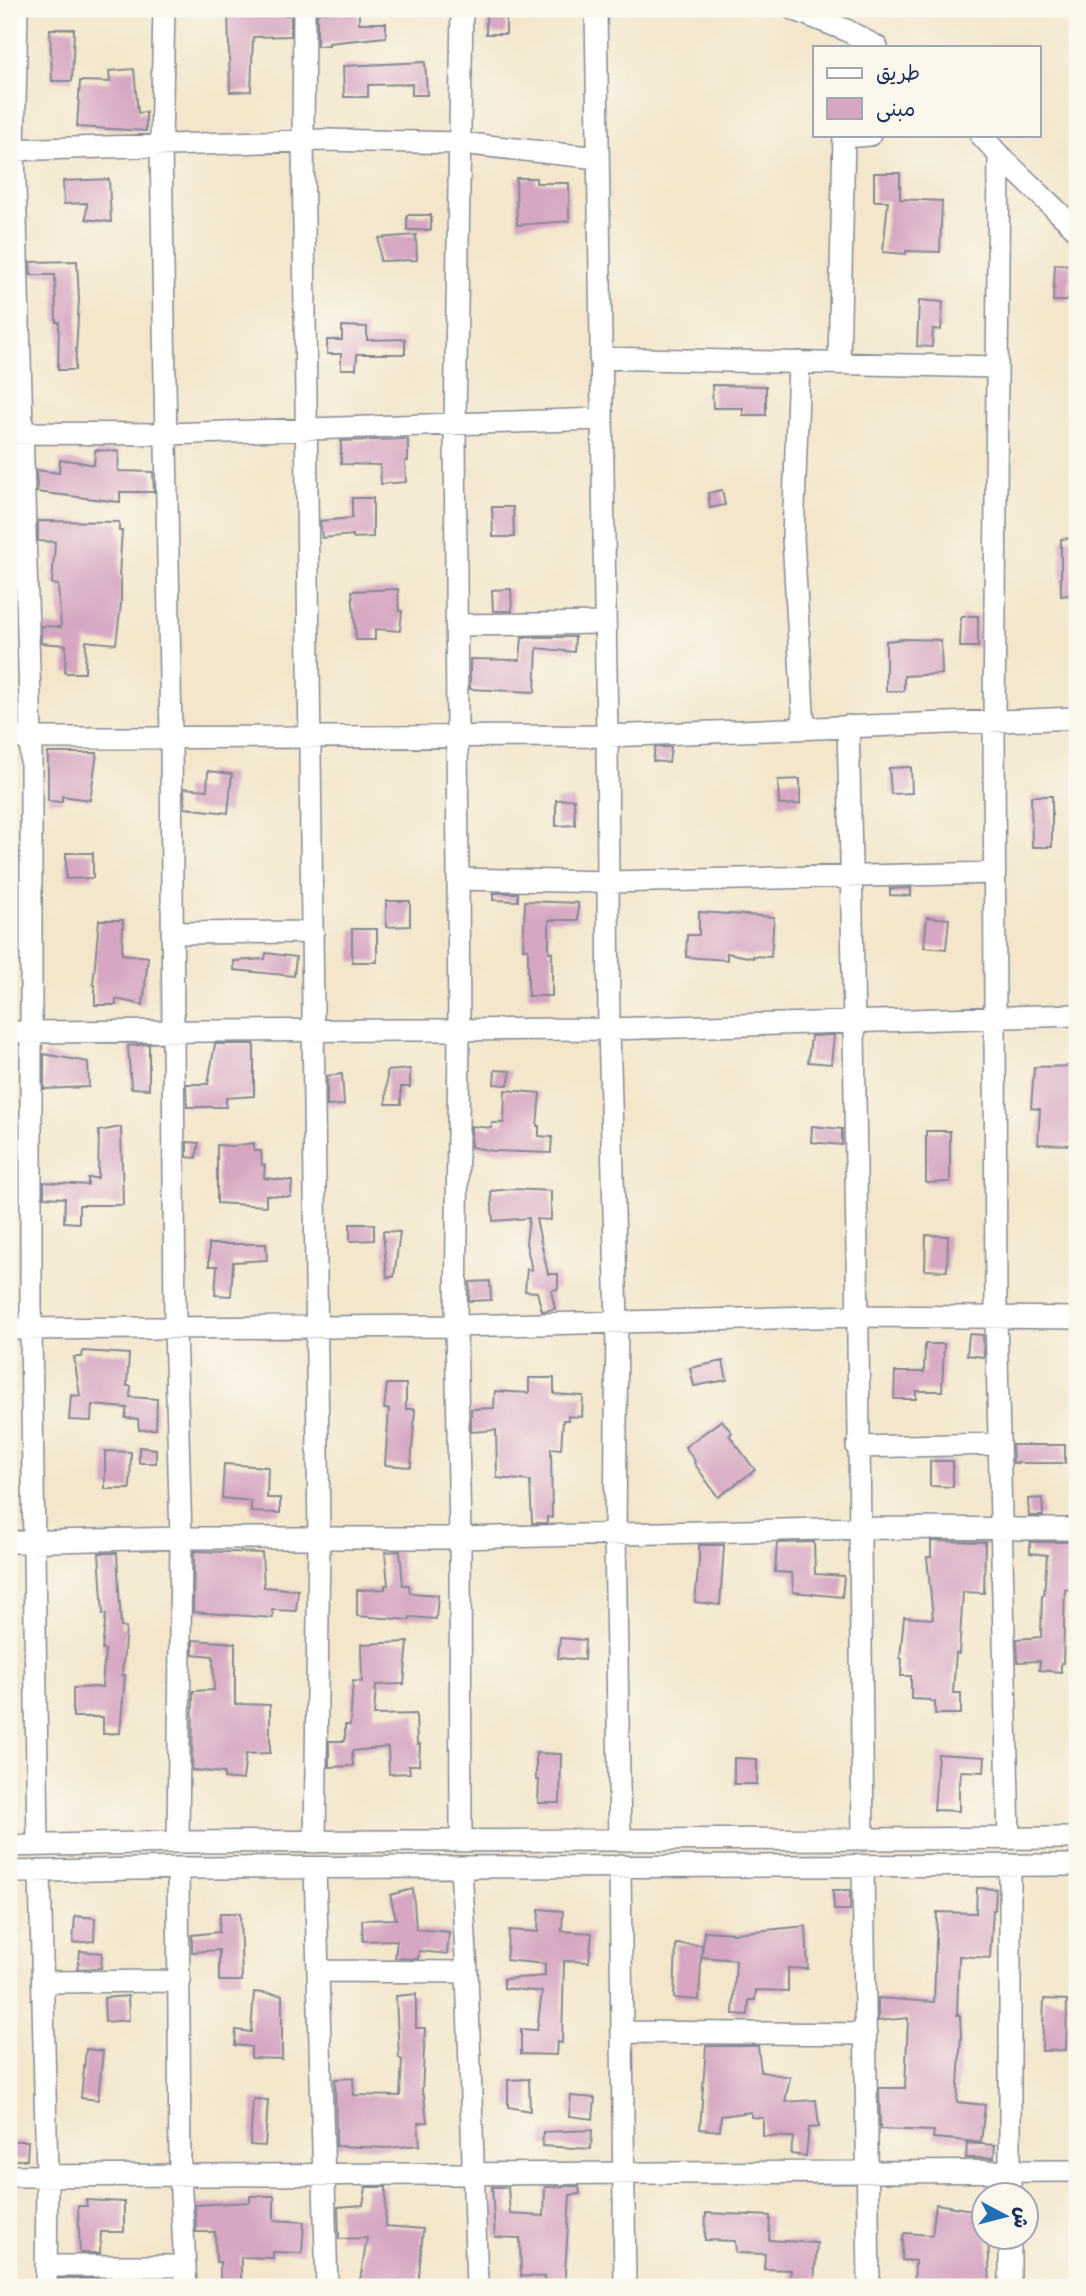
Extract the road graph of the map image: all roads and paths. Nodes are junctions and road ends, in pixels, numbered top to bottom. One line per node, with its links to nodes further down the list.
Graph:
1 (17, 9): 14 (street)
2 (164, 9): 13 (street)
3 (304, 9): 11 (street)
4 (462, 9): 12 (street)
5 (596, 9): 16 (street)
6 (793, 9): 7 (street)
7 (846, 39): 8 (street)
8 (873, 46)
9 (844, 136): 20 (street)
10 (982, 136): 15 (street)
11 (303, 140): 12 (street); 13 (street); 24 (street)
12 (460, 143): 16 (street); 23 (street)
13 (160, 145): 14 (street); 26 (street)
14 (11, 150): 25 (street)
15 (999, 155): 17 (street); 21 (street)
16 (598, 158): 18 (street)
17 (1077, 230)
18 (600, 358): 19 (street); 22 (street)
19 (799, 362): 20 (street); 32 (street)
20 (839, 363): 21 (street)
21 (995, 367): 30 (street)
22 (600, 419): 23 (street); 27 (street)
23 (455, 424): 24 (street); 28 (street)
24 (307, 430): 26 (street); 38 (street)
25 (16, 433): 26 (street); 37 (street)
26 (167, 434): 35 (street)
27 (604, 623): 28 (street); 34 (street)
28 (456, 625): 33 (street)
29 (1077, 718): 30 (street)
30 (994, 720): 31 (street); 39 (street)
31 (848, 726): 32 (street); 40 (street)
32 (804, 728): 34 (street)
33 (457, 736): 34 (street); 38 (street); 41 (street)
34 (607, 736): 42 (street)
35 (171, 737): 37 (street); 38 (street); 44 (street)
36 (9, 738): 37 (street)
37 (31, 738): 52 (street)
38 (311, 738): 43 (street)
39 (994, 873): 40 (street); 46 (street)
40 (852, 876): 42 (street); 47 (street)
41 (458, 879): 42 (street); 51 (street)
42 (608, 882): 48 (street)
43 (313, 932): 44 (street); 50 (street)
44 (172, 933): 49 (street)
45 (1077, 1016): 46 (street)
46 (996, 1017): 47 (street); 54 (street)
47 (855, 1022): 48 (street); 53 (street)
48 (608, 1028): 51 (street); 56 (street)
49 (173, 1030): 50 (street); 52 (street); 61 (street)
50 (314, 1031): 51 (street); 57 (street)
51 (459, 1031): 58 (street)
52 (19, 1032): 60 (street)
53 (858, 1315): 54 (street); 56 (street); 63 (street)
54 (996, 1317): 55 (street); 62 (street)
55 (1077, 1318)
56 (617, 1321): 58 (street); 67 (street)
57 (315, 1326): 58 (street); 61 (street); 70 (street)
58 (456, 1326): 69 (street)
59 (9, 1329): 60 (street)
60 (31, 1329): 61 (street); 71 (street)
61 (175, 1329): 68 (street)
62 (999, 1444): 63 (street); 65 (street)
63 (857, 1447): 64 (street)
64 (859, 1528): 65 (street); 67 (street); 76 (street)
65 (1002, 1529): 66 (street); 73 (street)
66 (1077, 1529)
67 (615, 1536): 69 (street); 75 (street)
68 (181, 1538): 70 (street); 71 (street); 78 (street)
69 (460, 1538): 70 (street); 77 (street)
70 (319, 1539): 79 (street)
71 (33, 1541): 72 (street); 80 (street)
72 (9, 1542)
73 (1009, 1838): 74 (street); 76 (street)
74 (1077, 1838)
75 (620, 1840): 76 (street); 77 (street)
76 (863, 1840)
77 (461, 1841): 79 (street)
78 (178, 1842): 79 (street); 80 (street)
79 (315, 1842)
80 (38, 1845): 81 (street)
81 (9, 1846)
82 (620, 1865): 85 (street); 86 (street); 95 (street)
83 (1010, 1865): 84 (street); 85 (street); 99 (street)
84 (1077, 1865)
85 (863, 1866): 96 (street)
86 (461, 1867): 88 (street); 92 (street)
87 (178, 1868): 88 (street); 89 (street); 93 (street)
88 (315, 1868): 91 (street)
89 (40, 1871): 90 (street); 94 (street)
90 (9, 1872)
91 (319, 1971): 92 (street); 101 (street)
92 (467, 1972): 102 (street)
93 (180, 1981): 94 (street); 100 (street)
94 (44, 1982): 104 (street)
95 (622, 2032): 96 (street); 103 (street)
96 (866, 2034): 98 (street)
97 (1077, 2171): 99 (street)
98 (868, 2172): 99 (street); 103 (street); 114 (street)
99 (1010, 2172): 106 (street)
100 (180, 2174): 101 (street); 104 (street); 108 (street)
101 (325, 2174): 102 (street); 111 (street)
102 (474, 2174): 103 (street); 112 (street)
103 (624, 2174): 113 (street)
104 (47, 2175): 105 (street); 109 (street)
105 (9, 2176)
106 (1010, 2180)
107 (1010, 2250): 115 (street)
108 (185, 2266): 109 (street); 110 (street)
109 (46, 2277)
110 (186, 2287)
111 (327, 2287)
112 (477, 2287)
113 (625, 2287)
114 (869, 2287)
115 (1010, 2287)

